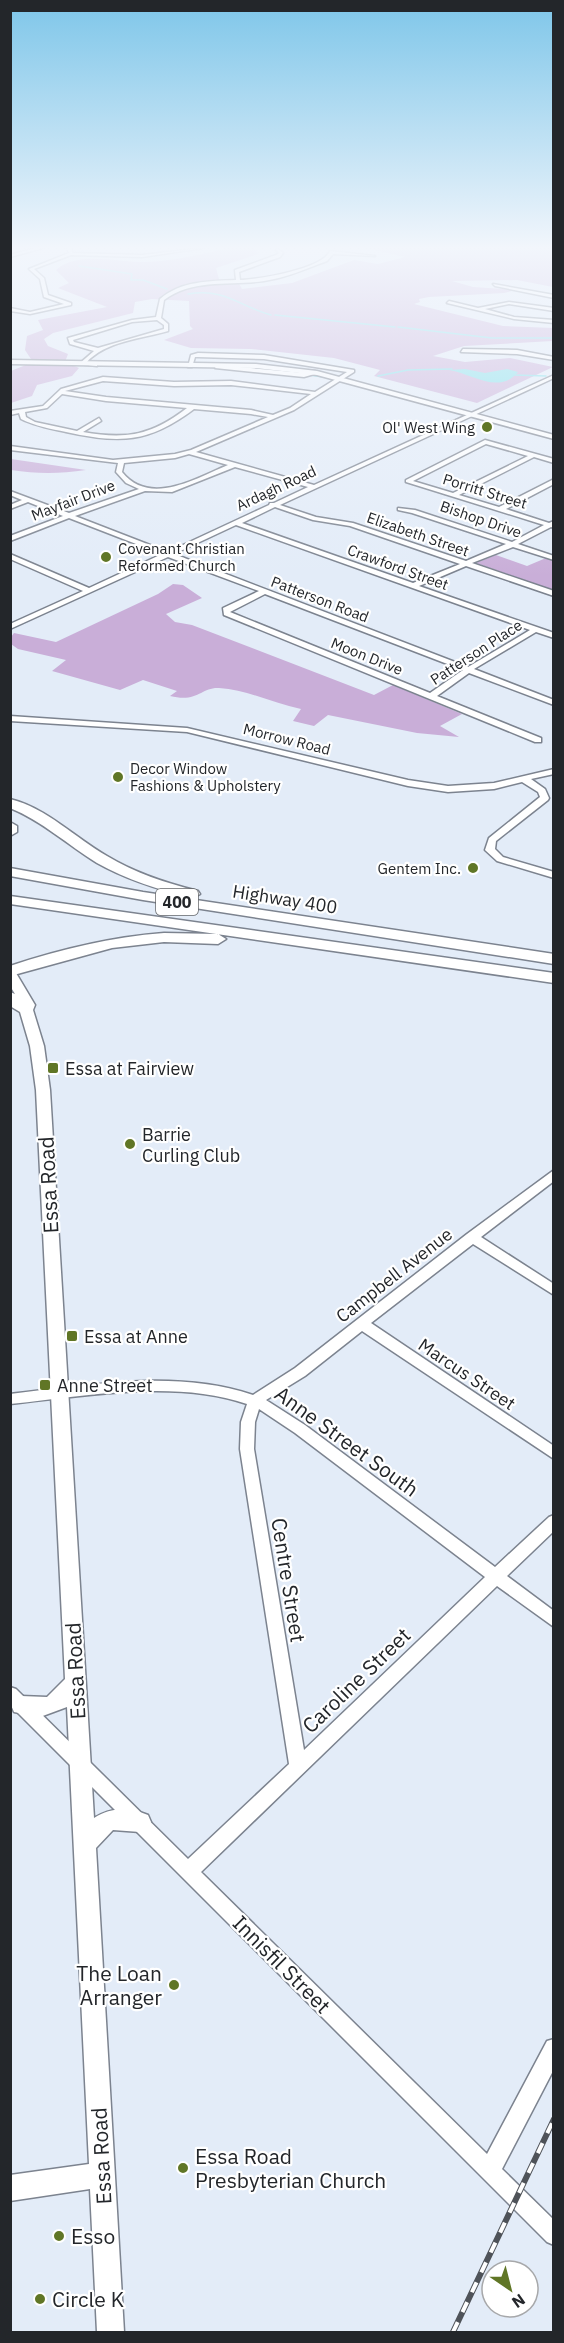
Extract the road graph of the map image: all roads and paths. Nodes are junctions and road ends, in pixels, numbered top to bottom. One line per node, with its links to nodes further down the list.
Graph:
1 (89, 357): 5 (street)
2 (193, 357): 6 (street)
3 (266, 357): 8 (street)
4 (10, 362): 5 (main road)
5 (83, 362): 6 (main road)
6 (190, 365): 8 (main road)
7 (554, 376): 14 (street, Ardagh Road)
8 (342, 378): 10 (street); 14 (main road)
9 (60, 392): 10 (street); 11 (street); 12 (street)
10 (314, 393): 15 (street)
11 (192, 406): 15 (street); 17 (street)
12 (22, 412): 13 (street); 17 (street)
13 (10, 413)
14 (470, 413): 18 (main road); 26 (street, Ardagh Road)
15 (274, 417): 20 (street)
16 (99, 420): 17 (street)
17 (80, 432)
18 (554, 437)
19 (10, 448): 22 (street)
20 (189, 452): 22 (street); 24 (street)
21 (534, 455): 23 (street); 29 (street); 29 (street, Porritt Street)
22 (122, 461): 27 (street)
23 (554, 461)
24 (233, 465): 26 (street); 27 (street)
25 (554, 482): 34 (street)
26 (312, 486): 31 (street, Ardagh Road)
27 (146, 489): 35 (street, Mayfair Drive)
28 (10, 493): 30 (street, Patterson Road)
29 (453, 495): 34 (street, Porritt Street)
30 (28, 500): 32 (street); 35 (street, Patterson Road)
31 (272, 504): 36 (street, Ardagh Road); 43 (street, Elizabeth Street)
32 (10, 507)
33 (400, 508): 39 (street, Bishop Drive)
34 (501, 509): 37 (street, Porritt Street)
35 (68, 516): 38 (street, Mayfair Drive); 40 (street, Patterson Road)
36 (234, 522): 40 (street, Ardagh Road); 44 (street, Crawford Street)
37 (552, 525): 39 (street)
38 (10, 539)
39 (513, 544): 42 (street, Bishop Drive); 43 (street)
40 (165, 553): 45 (street, Ardagh Road); 46 (street, Patterson Road)
41 (10, 556): 45 (street)
42 (554, 558)
43 (464, 564): 44 (street); 47 (street, Elizabeth Street)
44 (412, 586): 49 (street, Crawford Street)
45 (88, 590): 48 (street, Ardagh Road)
46 (263, 591): 51 (street, Patterson Road); 52 (street, Moon Drive)
47 (554, 594)
48 (10, 627)
49 (535, 630): 50 (street, Crawford Street); 51 (street, Patterson Place)
50 (554, 636)
51 (470, 671): 52 (street, Patterson Place); 53 (street, Patterson Road)
52 (431, 696): 55 (street, Moon Drive)
53 (554, 703)
54 (10, 718): 57 (street, Morrow Road)
55 (538, 740)
56 (554, 771): 57 (street, Morrow Road)
57 (524, 779): 62 (street)
58 (10, 803): 64 (highway)
59 (10, 826): 60 (highway)
60 (10, 832)
61 (10, 872): 64 (highway, Highway 400 / 400)
62 (554, 875)
63 (10, 900): 68 (highway, 400)
64 (344, 928): 67 (highway, Highway 400 / 400)
65 (87, 946): 66 (highway); 68 (highway); 69 (highway)
66 (40, 947)
67 (554, 959)
68 (438, 962): 70 (highway, 400)
69 (10, 972): 72 (main road, Essa Road)
70 (554, 978)
71 (10, 996): 72 (main road, Essa Road)
72 (26, 1011): 77 (main road, Essa Road)
73 (554, 1174): 74 (street, Campbell Avenue)
74 (471, 1238): 75 (street); 76 (street, Campbell Avenue)
75 (554, 1291)
76 (361, 1323): 79 (street, Campbell Avenue); 80 (street, Marcus Street)
77 (59, 1394): 78 (street, Anne Street South); 79 (street, Anne Street South); 84 (main road, Essa Road)
78 (10, 1399)
79 (255, 1401): 82 (street, Anne Street South); 87 (street, Centre Street)
80 (554, 1454)
81 (554, 1521): 82 (street, Caroline Street)
82 (495, 1577): 83 (street, Anne Street South); 87 (street, Caroline Street)
83 (554, 1620)
84 (76, 1679): 85 (main road); 86 (main road, Essa Road)
85 (16, 1699): 86 (street, Innisfil Street)
86 (81, 1764): 88 (street, Innisfil Street); 89 (main road, Essa Road)
87 (298, 1767): 90 (street, Caroline Street)
88 (140, 1822): 89 (main road); 90 (street, Innisfil Street)
89 (85, 1845): 93 (main road, Essa Road)
90 (189, 1871): 92 (street, Innisfil Street)
91 (554, 2048): 92 (street)
92 (490, 2170): 95 (street, Innisfil Street)
93 (102, 2175): 94 (main road); 96 (main road, Essa Road)
94 (10, 2188)
95 (554, 2235)
96 (111, 2332)

